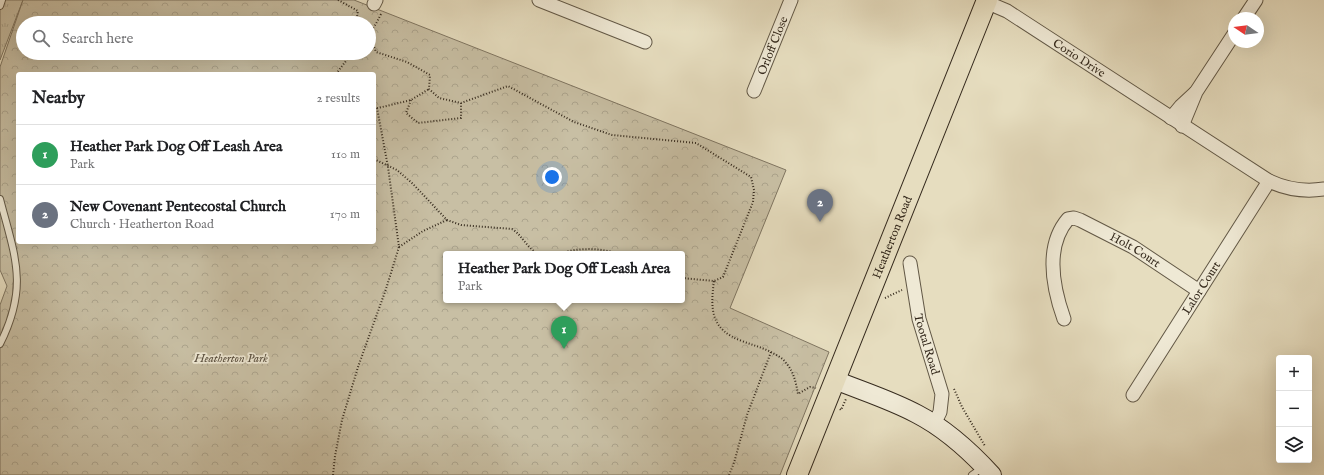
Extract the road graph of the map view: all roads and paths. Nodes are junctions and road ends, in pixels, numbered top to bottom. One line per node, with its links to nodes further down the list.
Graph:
1 (2, 0): 7 (lane)
2 (338, 0): 10 (path)
3 (539, 0): 12 (street)
4 (791, 0): 18 (street, Orloff Close)
5 (1256, 0): 9 (street)
6 (986, 1): 23 (street, Corio Drive); 45 (main road, Heatherton Road)
7 (0, 6)
8 (377, 6): 11 (path)
9 (1248, 12)
10 (357, 16)
11 (375, 16)
12 (645, 42)
13 (1228, 43): 19 (street)
14 (376, 52): 17 (path)
15 (347, 60): 16 (path)
16 (338, 72)
17 (429, 89): 20 (path); 21 (path)
18 (754, 91)
19 (1196, 92): 23 (street); 24 (street)
20 (411, 100): 21 (path); 22 (path)
21 (461, 103): 37 (path)
22 (376, 108): 26 (path)
23 (1170, 118): 24 (street, Corio Drive)
24 (1182, 126): 27 (street, Corio Drive)
25 (376, 160): 26 (path)
26 (388, 166): 30 (path); 31 (path)
27 (1269, 181): 28 (street, Corio Drive); 39 (street, Lalor Court)
28 (1324, 189)
29 (0, 199): 42 (lane)
30 (447, 220): 31 (path); 32 (path)
31 (399, 248): 49 (path)
32 (533, 251)
33 (575, 251): 34 (path)
34 (604, 251)
35 (910, 263): 47 (street, Tootal Road)
36 (685, 278): 37 (path)
37 (714, 282): 43 (path)
38 (902, 288): 40 (path)
39 (1199, 291): 41 (street, Holt Court); 46 (street, Lalor Court)
40 (882, 305)
41 (1064, 319)
42 (0, 344)
43 (771, 352): 45 (path); 50 (path)
44 (952, 383): 48 (path)
45 (838, 388): 45 (path); 47 (main road); 51 (main road, Heatherton Road)
46 (1133, 395)
47 (934, 424): 48 (main road)
48 (984, 466)
49 (333, 475)
50 (729, 475)
51 (797, 475)

